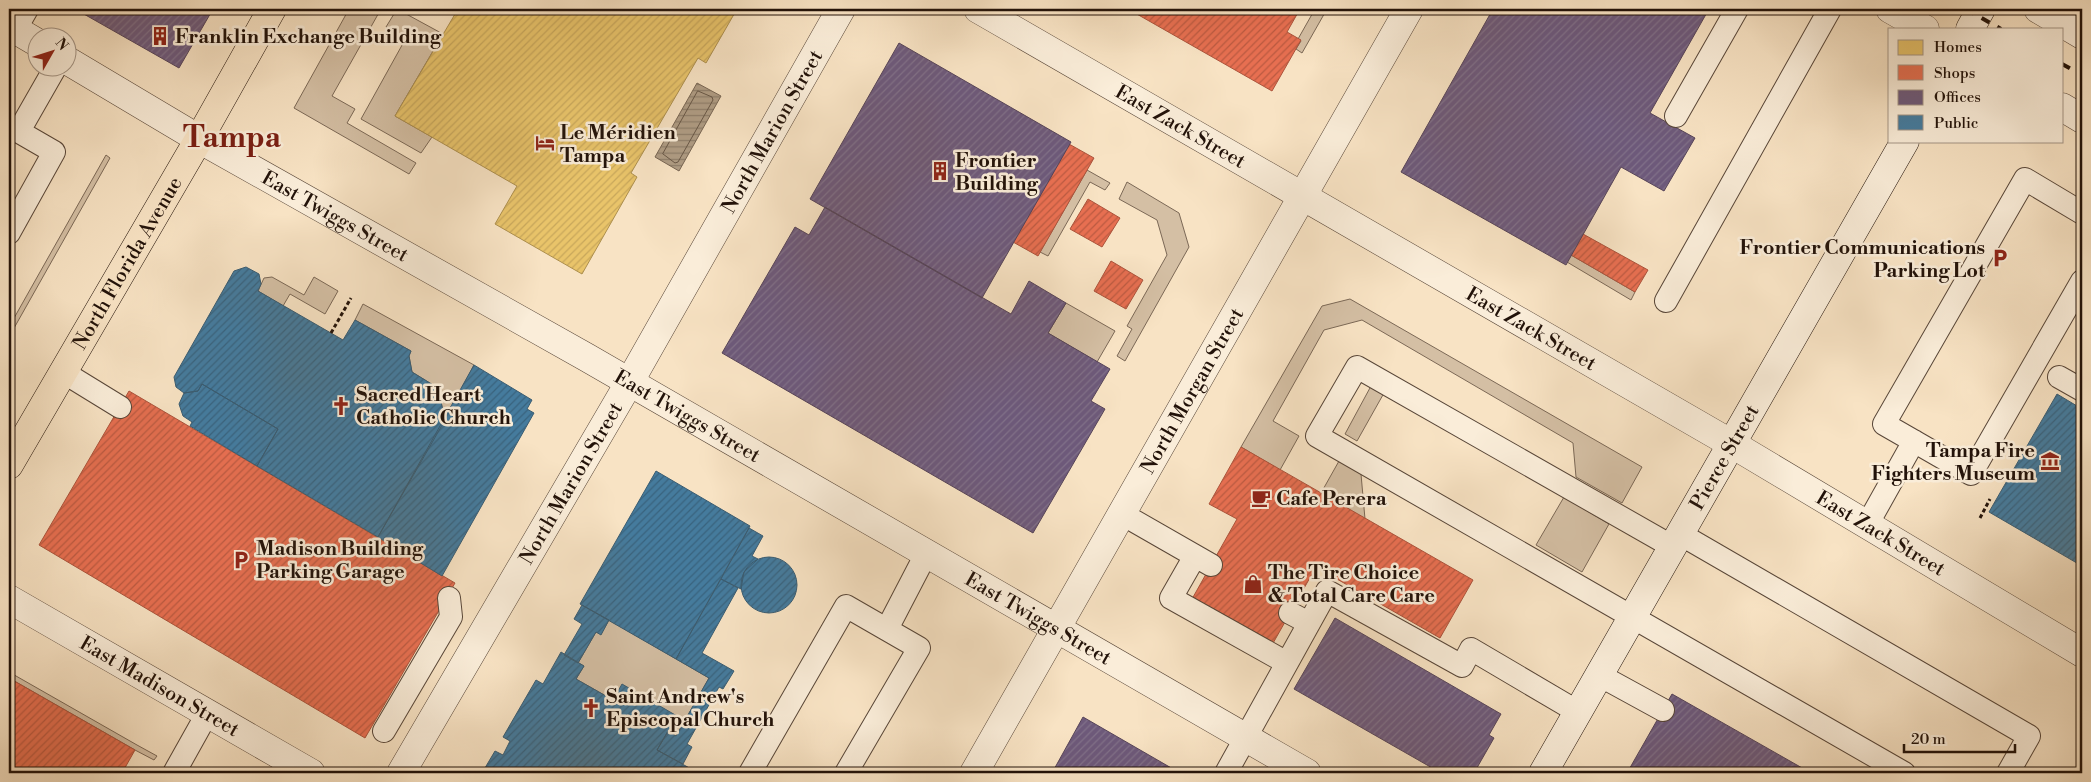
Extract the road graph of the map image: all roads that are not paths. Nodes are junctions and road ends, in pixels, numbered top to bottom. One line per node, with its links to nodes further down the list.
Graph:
1 (272, 9): 19 (main road, North Florida Avenue)
2 (841, 9): 29 (street, North Marion Street)
3 (978, 9): 21 (street, East Zack Street)
4 (1409, 9): 21 (street, North Morgan Street)
5 (1737, 9): 16 (lane)
6 (1830, 9): 25 (lane)
7 (1890, 9): 10 (street)
8 (1981, 9): 11 (street)
9 (2038, 9): 12 (street)
10 (1923, 28)
11 (1971, 28)
12 (2082, 35)
13 (78, 67): 19 (street, East Twiggs Street)
14 (48, 78): 18 (lane)
15 (2064, 109): 17 (street)
16 (1676, 116)
17 (2082, 119)
18 (14, 128): 23 (lane)
19 (199, 139): 27 (main road, North Florida Avenue); 29 (street, East Twiggs Street)
20 (1904, 142): 33 (street, Pierce Street)
21 (1304, 197): 33 (street, East Zack Street); 35 (street, North Morgan Street)
22 (2082, 213): 32 (lane)
23 (9, 233)
24 (2082, 282): 26 (lane)
25 (1666, 301)
26 (2075, 311): 32 (lane)
27 (63, 372): 31 (lane); 34 (main road, North Florida Avenue)
28 (2060, 377): 30 (lane)
29 (629, 383): 38 (street, East Twiggs Street); 54 (street, North Marion Street)
30 (2082, 390)
31 (120, 407)
32 (1914, 441): 36 (lane)
33 (1732, 444): 36 (street, East Zack Street); 37 (street, Pierce Street)
34 (9, 465)
35 (1122, 514): 43 (street, North Morgan Street); 45 (lane)
36 (1867, 526): 44 (street, East Zack Street)
37 (1676, 541): 41 (street, Pierce Street); 41 (lane); 62 (lane)
38 (926, 554): 42 (lane); 43 (street, East Twiggs Street)
39 (449, 598): 50 (lane)
40 (9, 599): 49 (street, East Madison Street)
41 (1633, 616): 46 (street, Pierce Street); 61 (lane)
42 (887, 629): 55 (lane); 56 (lane)
43 (1056, 629): 51 (street, East Twiggs Street); 57 (street, North Morgan Street)
44 (2082, 653)
45 (1287, 663): 48 (lane); 51 (lane)
46 (1599, 676): 47 (lane); 48 (street, Pierce Street)
47 (1662, 710)
48 (1578, 712): 60 (street, Pierce Street)
49 (207, 714): 52 (lane); 53 (street, East Madison Street)
50 (384, 732)
51 (1245, 738): 58 (lane); 59 (street, East Twiggs Street)
52 (174, 773)
53 (311, 773)
54 (401, 773)
55 (750, 773)
56 (846, 773)
57 (974, 773)
58 (1226, 773)
59 (1306, 773)
60 (1543, 773)
61 (1904, 773)
62 (2008, 773)

